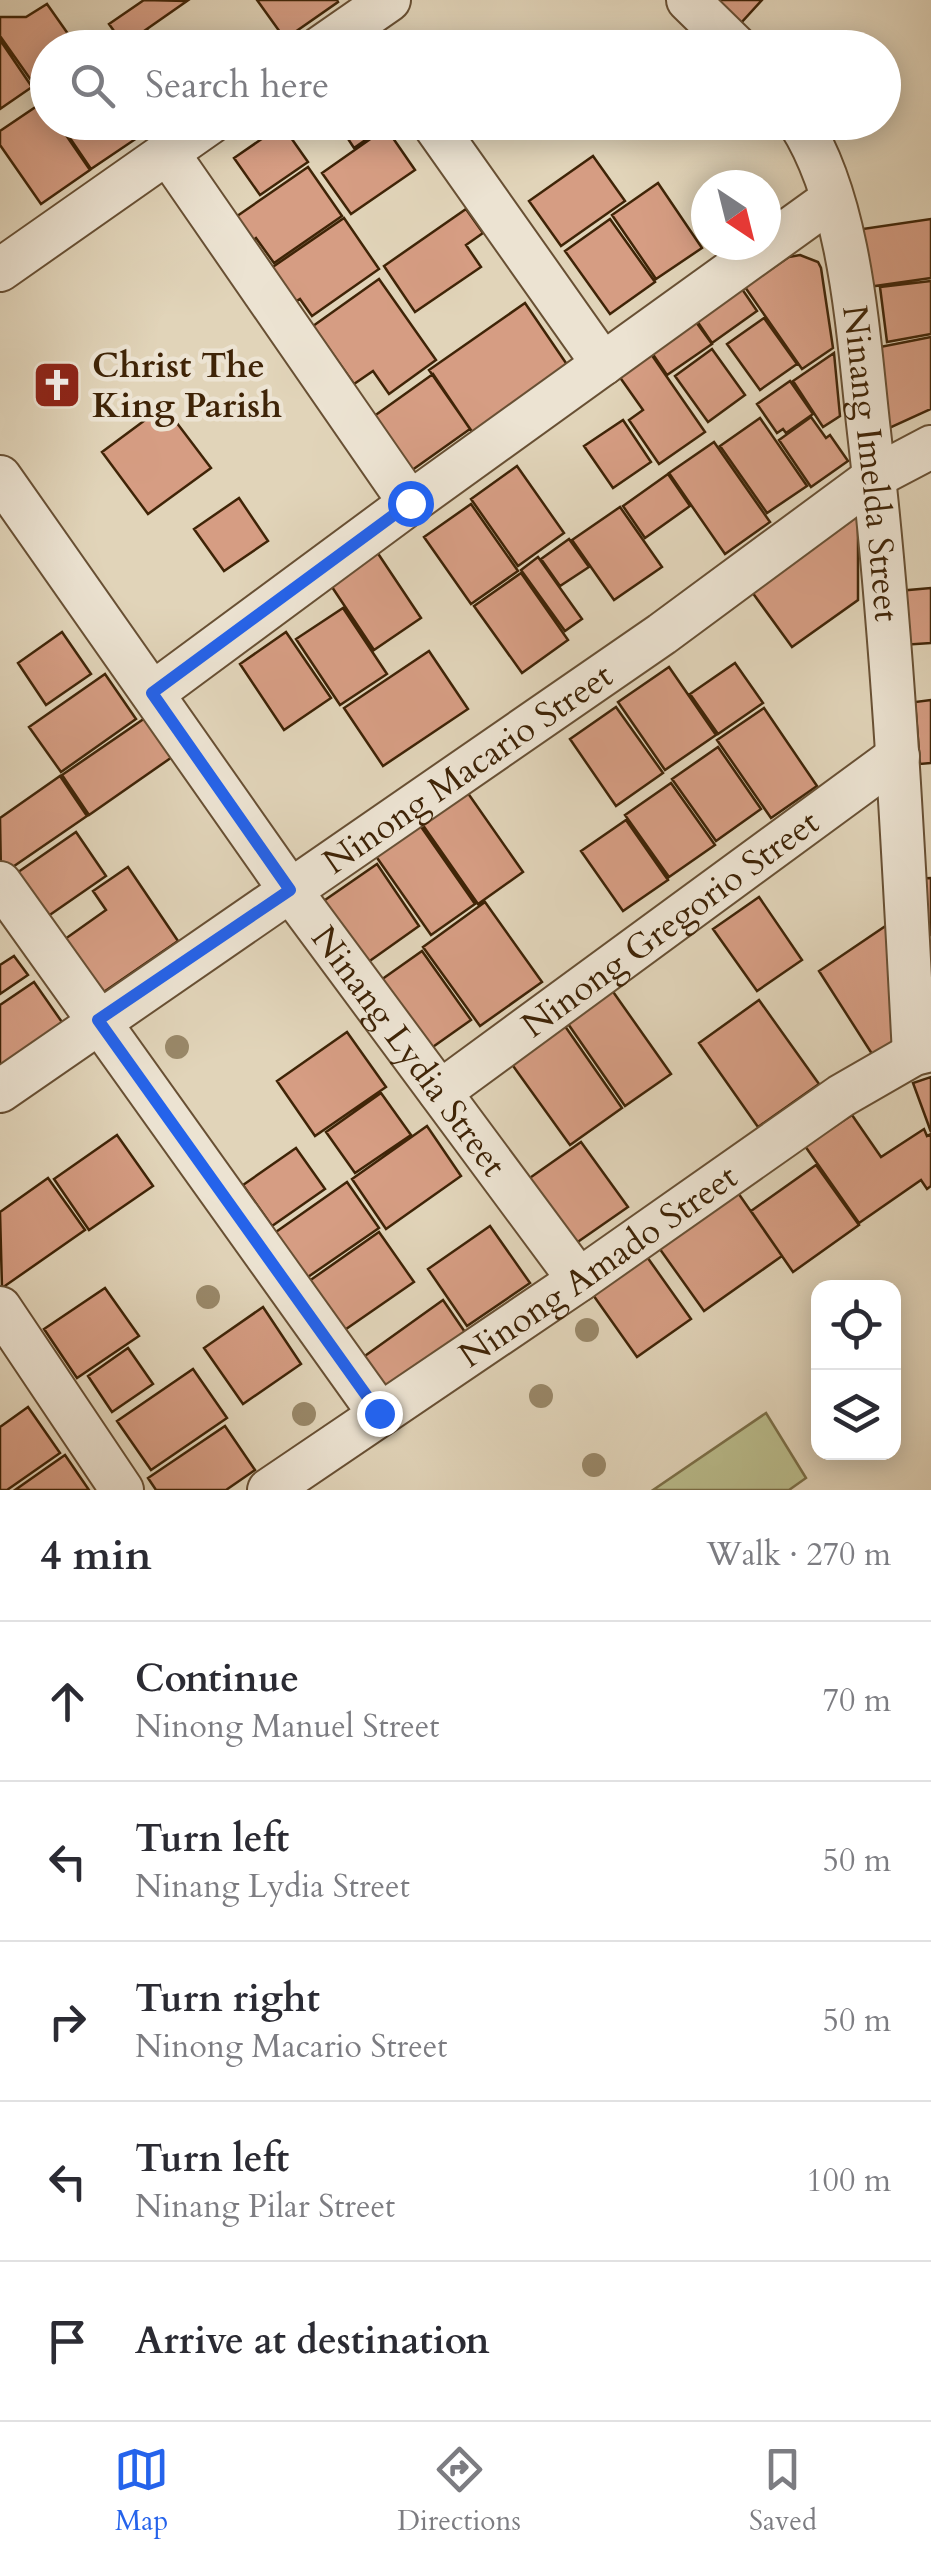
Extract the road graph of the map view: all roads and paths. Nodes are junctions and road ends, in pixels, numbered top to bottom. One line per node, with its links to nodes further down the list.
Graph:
1 (688, 0): 2 (street)
2 (719, 30)
3 (184, 140): 6 (street)
4 (445, 140): 9 (street)
5 (806, 140): 7 (street, Ninang Imelda Street)
6 (167, 152): 8 (street); 13 (street)
7 (832, 199): 9 (street); 11 (street, Ninang Imelda Street)
8 (0, 270)
9 (602, 364): 13 (street)
10 (931, 447): 11 (street, Ninong Macario Street)
11 (876, 476): 15 (street, Ninang Imelda Street); 17 (street, Ninong Macario Street)
12 (0, 477): 14 (street, Ninang Lydia Street)
13 (410, 503): 14 (street)
14 (152, 693): 17 (street, Ninang Lydia Street)
15 (898, 756): 19 (street, Ninang Imelda Street); 21 (street, Ninong Gregorio Street)
16 (0, 883): 18 (street)
17 (290, 890): 18 (street, Ninong Macario Street); 21 (street, Ninang Lydia Street)
18 (98, 1020): 20 (street, Ninong Macario Street); 24 (street)
19 (922, 1052): 22 (street, Ninong Amado Street)
20 (0, 1091)
21 (440, 1092): 22 (street, Ninang Lydia Street)
22 (579, 1280): 24 (street, Ninong Amado Street)
23 (0, 1308): 25 (street)
24 (379, 1413): 26 (street, Ninong Amado Street)
25 (122, 1490)
26 (270, 1490)

